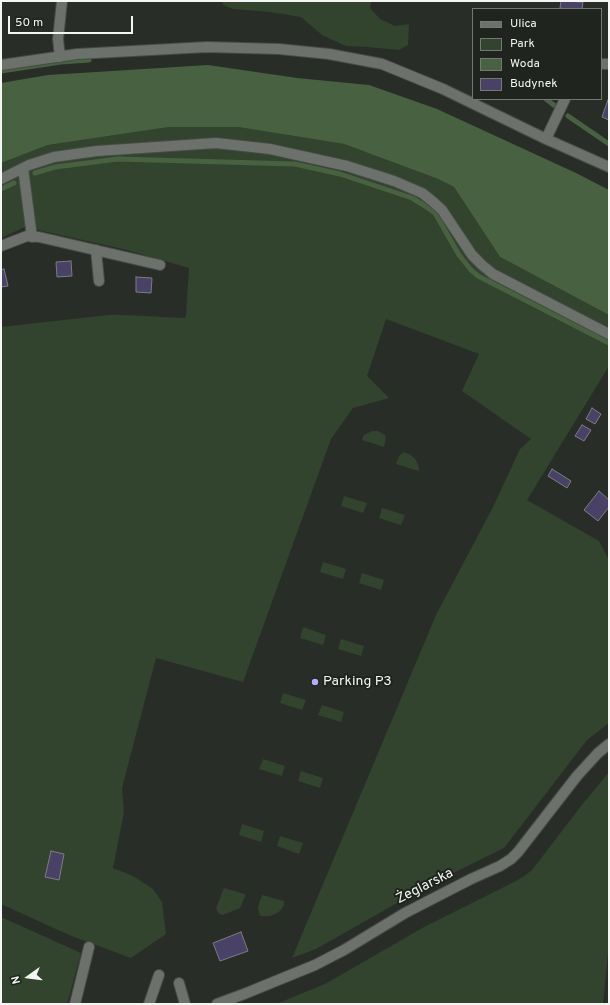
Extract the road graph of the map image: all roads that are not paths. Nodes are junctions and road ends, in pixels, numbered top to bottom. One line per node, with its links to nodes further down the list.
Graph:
1 (62, 1): 2 (street)
2 (60, 57): 3 (street); 5 (street)
3 (1, 65)
4 (565, 100): 5 (street)
5 (546, 139): 6 (street)
6 (609, 167)
7 (23, 168): 8 (street); 9 (street); 14 (street)
8 (1, 179)
9 (32, 236): 10 (street); 11 (street)
10 (1, 246)
11 (96, 250): 12 (street); 13 (street)
12 (160, 264)
13 (99, 281)
14 (609, 334)
15 (609, 744): 22 (street, Żeglarska)
16 (89, 947): 19 (street)
17 (159, 975): 20 (street)
18 (179, 983): 21 (street)
19 (75, 1004)
20 (149, 1004)
21 (184, 1004)
22 (217, 1004)

